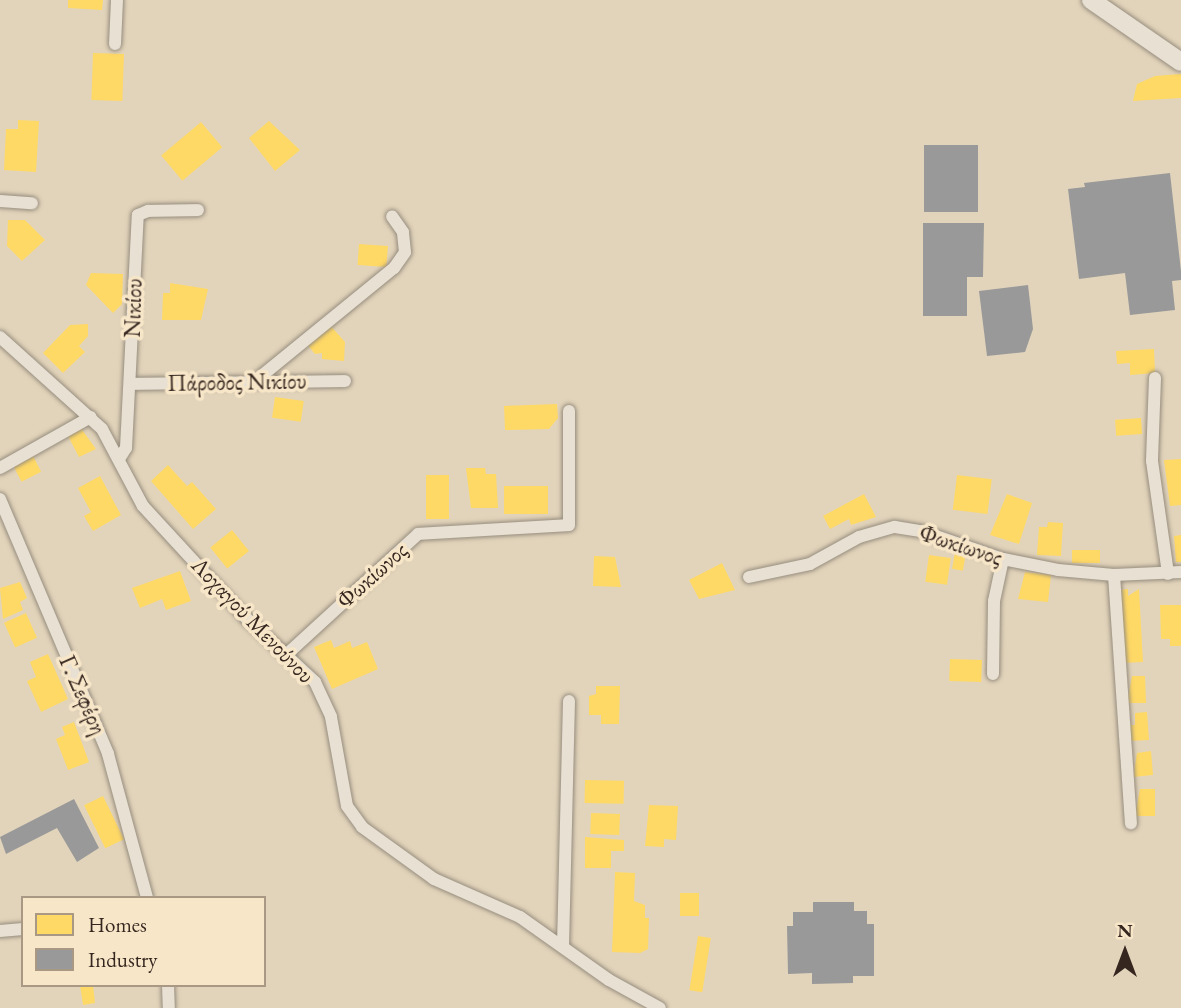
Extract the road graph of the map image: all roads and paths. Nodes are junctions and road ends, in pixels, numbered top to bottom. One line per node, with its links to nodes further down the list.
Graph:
1 (117, 0): 3 (street)
2 (1091, 0): 4 (main road)
3 (115, 44)
4 (1181, 62)
5 (0, 201): 6 (street)
6 (32, 203)
7 (198, 210): 13 (street, Νικίου)
8 (392, 216): 12 (street)
9 (0, 337): 15 (street, Λοχαγού Μενούνου)
10 (1155, 378): 20 (street)
11 (345, 381): 12 (street, Πάροδος Νικίου)
12 (254, 382): 13 (street, Πάροδος Νικίου)
13 (130, 384): 16 (street, Νικίου)
14 (569, 411): 23 (street, Φωκίωνος)
15 (91, 417): 16 (street, Λοχαγού Μενούνου); 17 (street)
16 (119, 459): 23 (street, Λοχαγού Μενούνου)
17 (0, 468)
18 (0, 499): 27 (street, Γ. Σεφέρη)
19 (1003, 559): 21 (street, Φωκίωνος); 22 (street, Φωκίωνος); 24 (street)
20 (1175, 573): 21 (street, Φωκίωνος)
21 (1114, 575): 26 (street)
22 (749, 577)
23 (286, 654): 30 (street, Λοχαγού Μενούνου)
24 (993, 674)
25 (569, 701): 30 (street)
26 (1131, 823)
27 (146, 896)
28 (21, 929): 29 (street)
29 (0, 931)
30 (563, 946): 33 (street, Λοχαγού Μενούνου)
31 (168, 987): 32 (street)
32 (169, 1008)
33 (660, 1008)

